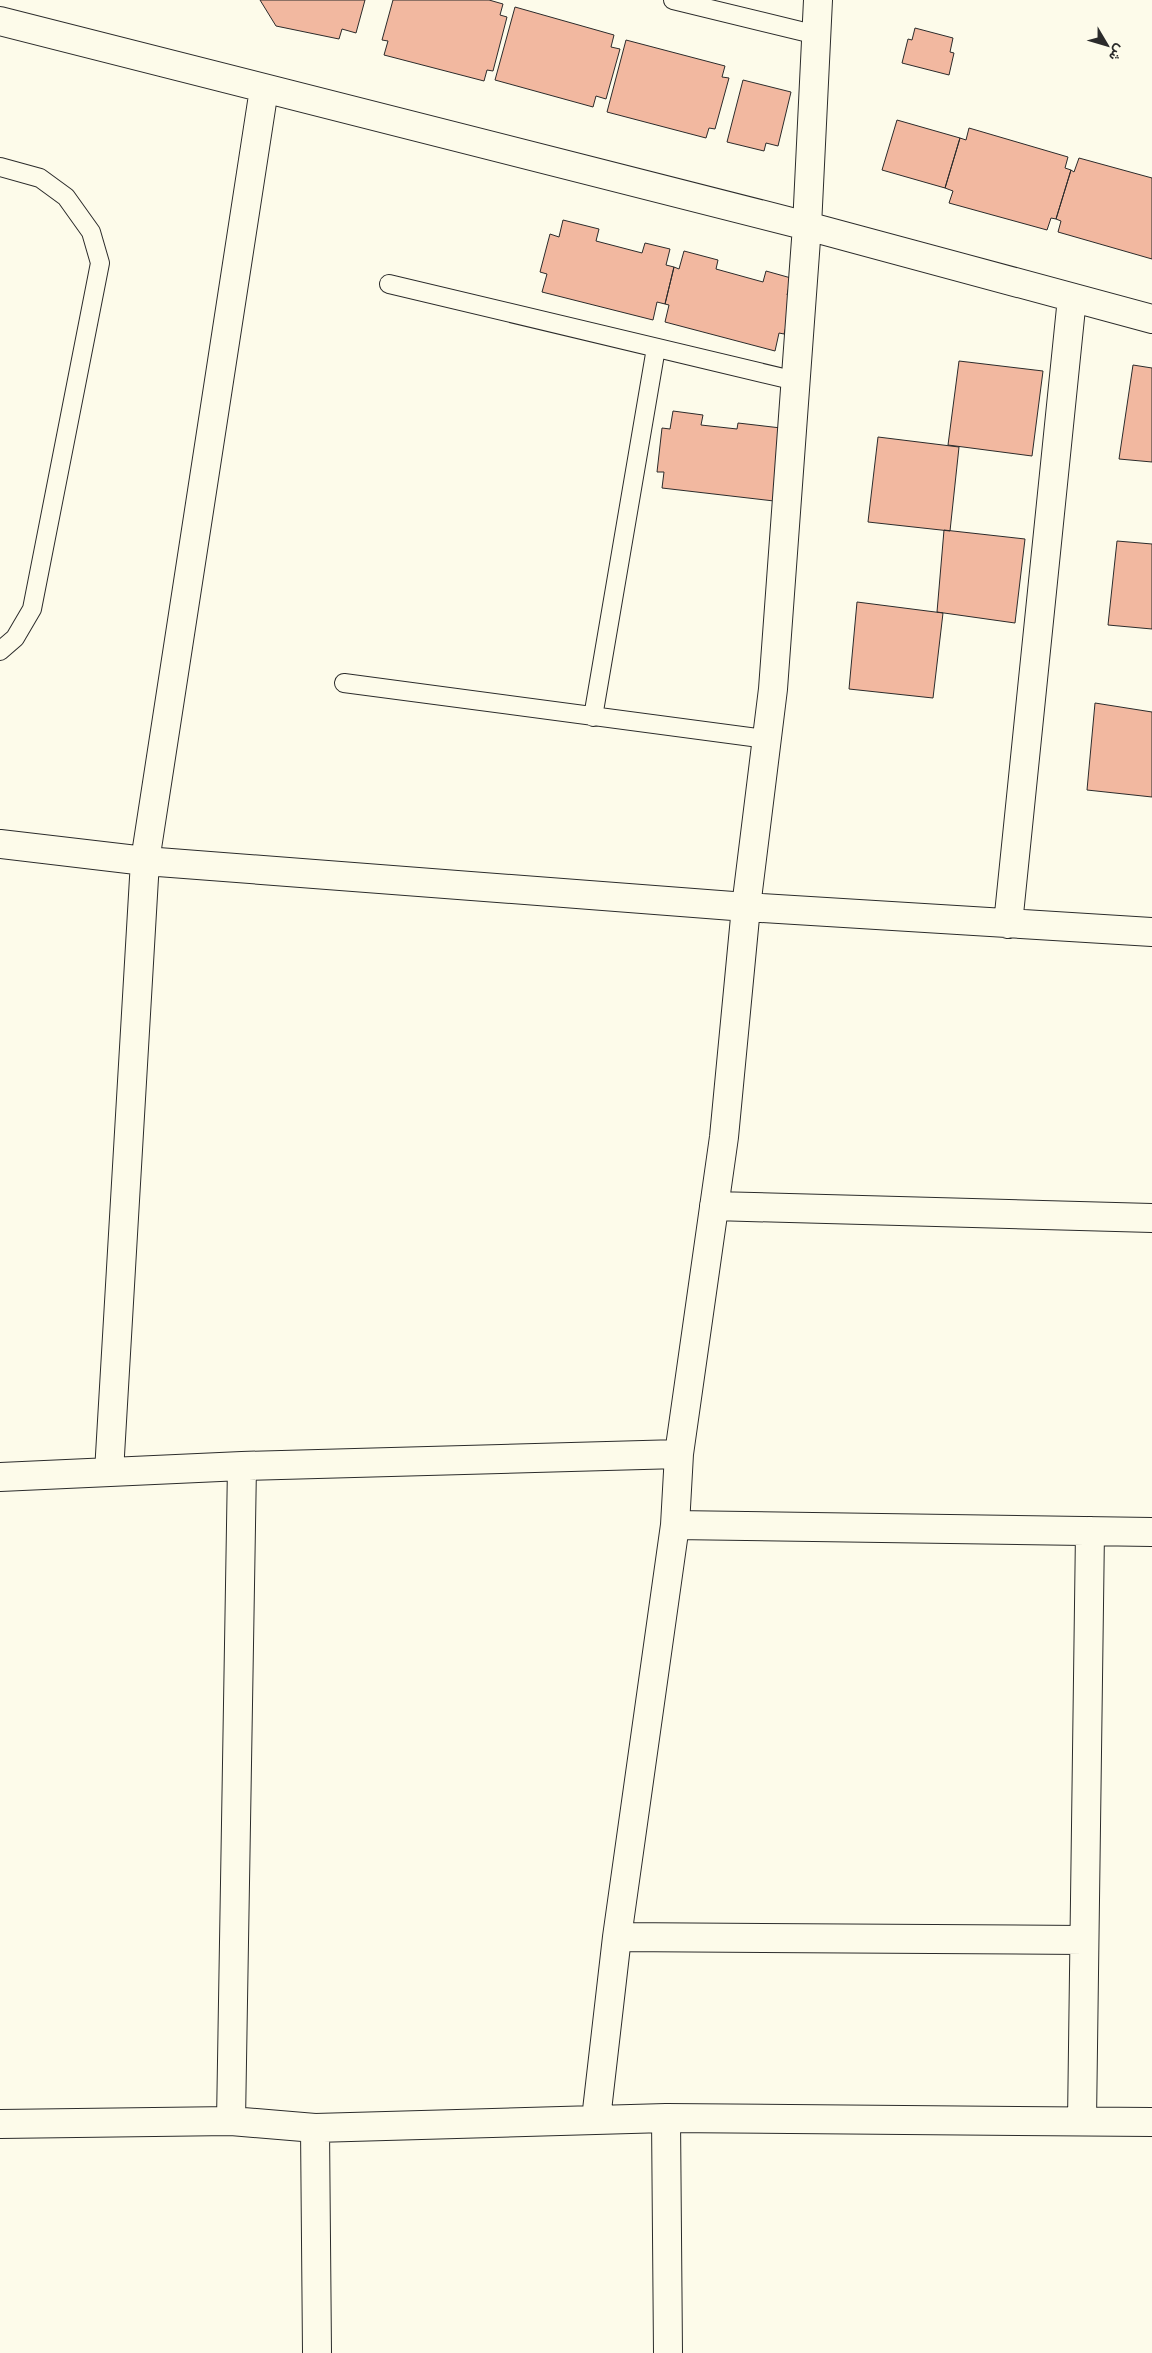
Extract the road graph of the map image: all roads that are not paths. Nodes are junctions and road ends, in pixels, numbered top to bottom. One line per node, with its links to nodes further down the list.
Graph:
1 (673, 0): 4 (lane)
2 (818, 0): 4 (street)
3 (0, 21): 5 (street)
4 (816, 35): 7 (street)
5 (264, 89): 7 (street); 18 (street)
6 (0, 167): 13 (lane)
7 (807, 226): 9 (street); 12 (street)
8 (390, 284): 11 (lane)
9 (1072, 298): 10 (street); 20 (street)
10 (1152, 320)
11 (656, 348): 12 (lane); 15 (lane)
12 (796, 381): 16 (street)
13 (0, 651)
14 (344, 683): 15 (lane)
15 (593, 717): 16 (lane)
16 (766, 739): 19 (street)
17 (0, 844): 18 (street)
18 (145, 861): 19 (street); 26 (street)
19 (746, 907): 20 (street); 22 (street)
20 (1008, 924): 21 (street)
21 (1152, 932)
22 (714, 1206): 23 (street); 24 (street)
23 (1152, 1218)
24 (679, 1454): 25 (street); 28 (street)
25 (242, 1466): 26 (street); 35 (street)
26 (109, 1472): 27 (street)
27 (0, 1477)
28 (675, 1525): 29 (street); 31 (street)
29 (1090, 1532): 30 (street); 32 (street)
30 (1152, 1532)
31 (617, 1937): 32 (street); 34 (street)
32 (1084, 1940): 36 (street)
33 (666, 2118): 34 (street); 36 (street); 41 (street)
34 (596, 2119): 39 (street)
35 (231, 2121): 38 (street); 39 (street)
36 (1082, 2122): 37 (street)
37 (1152, 2122)
38 (0, 2124)
39 (315, 2128): 40 (street)
40 (317, 2353)
41 (668, 2353)

